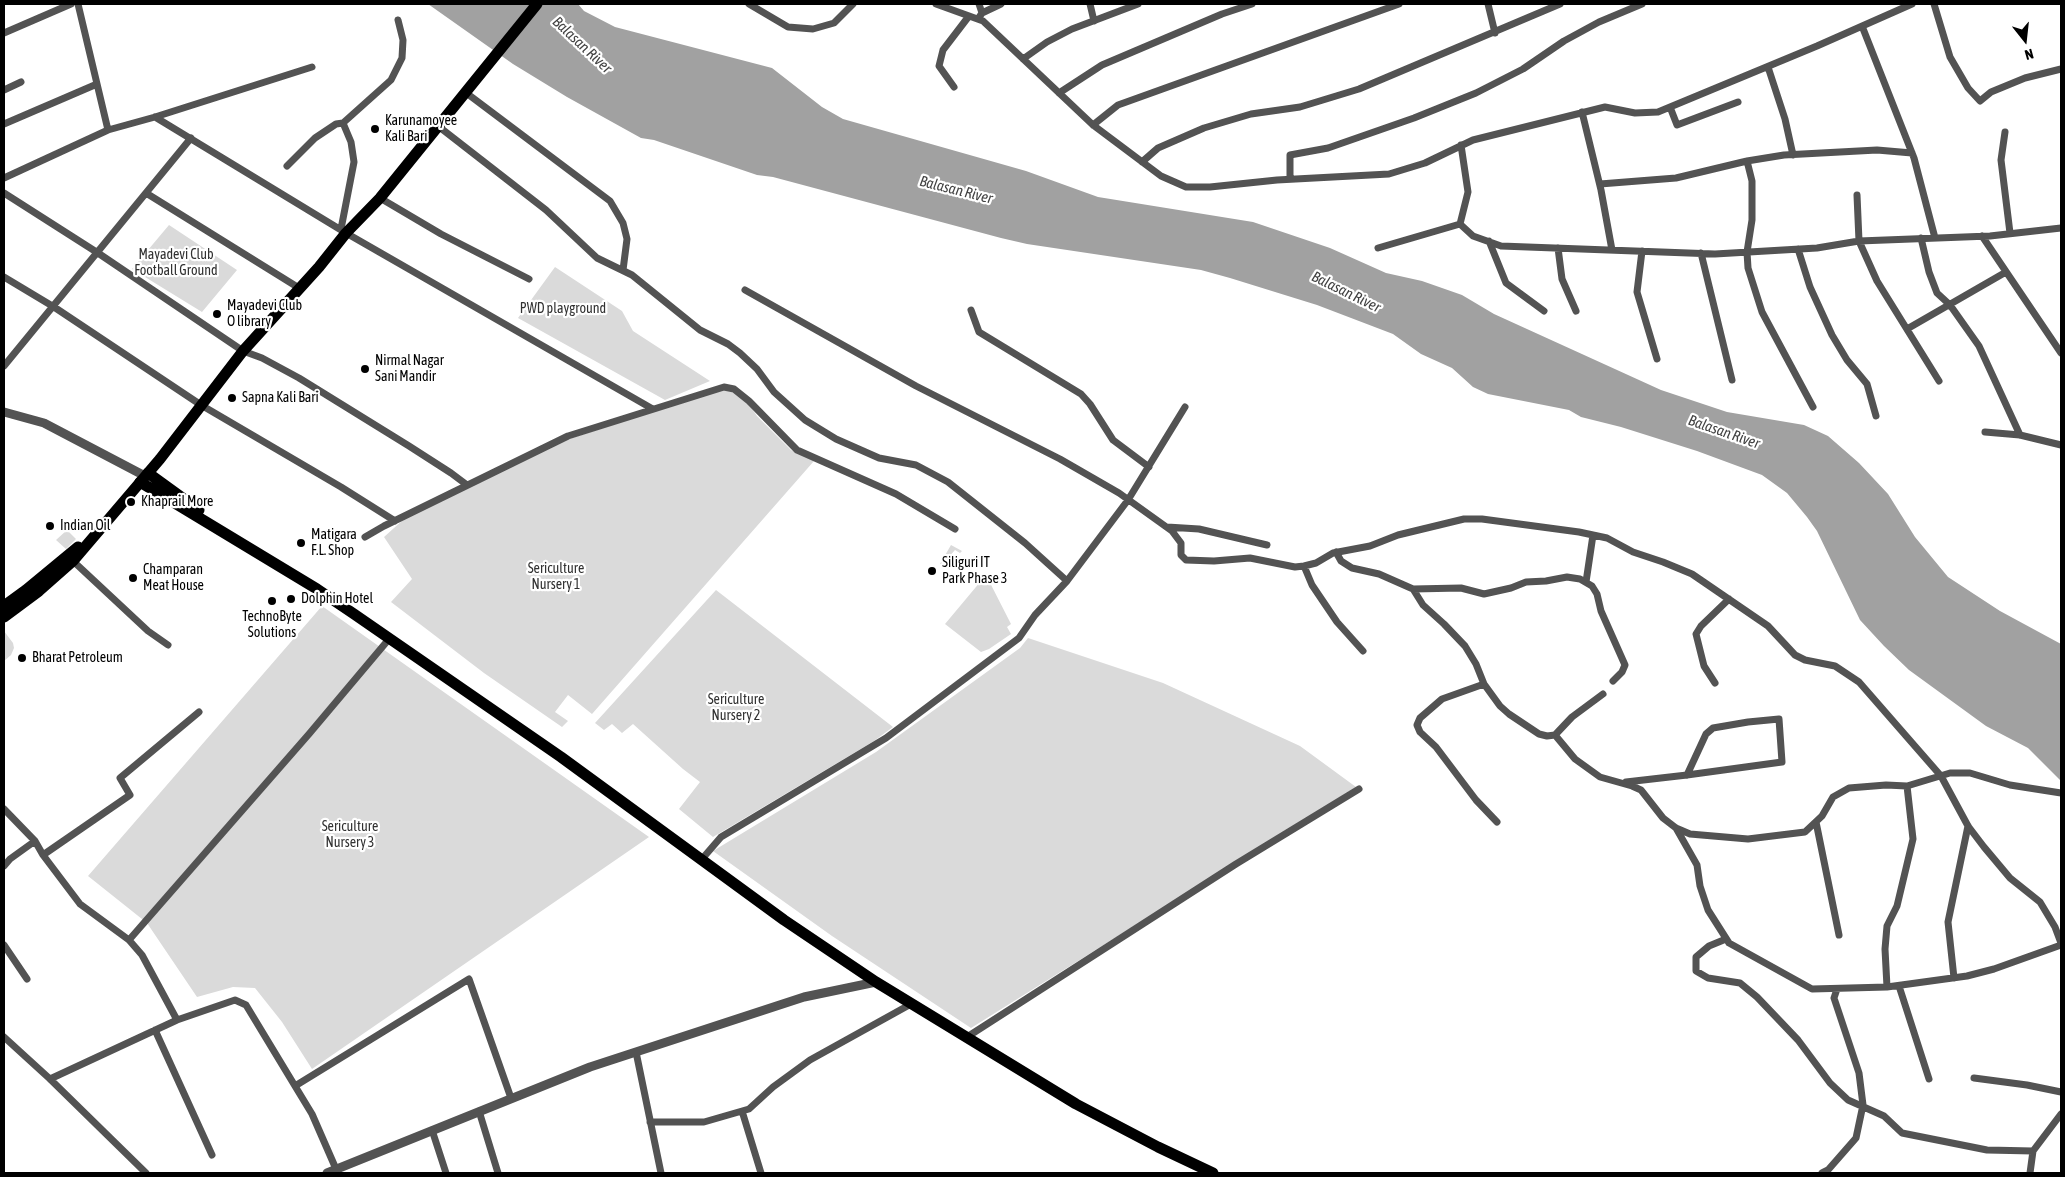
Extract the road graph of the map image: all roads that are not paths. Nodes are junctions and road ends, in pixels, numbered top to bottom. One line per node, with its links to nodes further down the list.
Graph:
1 (71, 4): 23 (street)
2 (78, 4): 30 (street)
3 (537, 4): 33 (main road)
4 (749, 4): 5 (street)
5 (853, 4)
6 (936, 4): 18 (street)
7 (978, 4): 19 (street)
8 (1001, 4): 19 (street)
9 (1090, 4): 21 (street)
10 (1138, 4): 21 (street)
11 (1252, 4): 34 (street)
12 (1399, 4): 41 (street)
13 (1488, 4): 24 (street)
14 (1560, 4): 24 (street)
15 (1642, 4): 53 (street)
16 (1912, 4): 22 (street)
17 (1934, 4): 28 (street)
18 (969, 16): 19 (street); 31 (street)
19 (980, 16): 25 (street)
20 (398, 20): 39 (street)
21 (1094, 21): 25 (street)
22 (1862, 26): 27 (street); 47 (street)
23 (4, 33)
24 (1495, 33): 50 (street)
25 (1023, 59): 34 (street)
26 (312, 67): 38 (street)
27 (1768, 67): 36 (street); 48 (street)
28 (2061, 70)
29 (21, 82): 32 (street)
30 (97, 84): 40 (street); 43 (street)
31 (954, 87)
32 (4, 90)
33 (465, 92): 42 (main road); 76 (street)
34 (1059, 93): 41 (street)
35 (1738, 102): 36 (street)
36 (1670, 107): 37 (street)
37 (1582, 112): 46 (street); 54 (street)
38 (155, 117): 43 (street); 45 (street)
39 (343, 123): 51 (street); 61 (street)
40 (4, 124)
41 (1093, 125): 50 (street)
42 (438, 126): 58 (main road); 76 (street)
43 (108, 130): 52 (street)
44 (2005, 132): 62 (street)
45 (191, 138): 56 (street); 61 (street)
46 (1461, 146): 53 (street); 59 (street)
47 (1912, 153): 48 (street); 65 (street)
48 (1793, 155): 49 (street)
49 (1747, 161): 54 (street); 73 (street)
50 (1142, 162): 53 (street)
51 (287, 166)
52 (4, 178)
53 (1290, 179)
54 (1600, 184): 71 (street)
55 (4, 193): 74 (street)
56 (146, 193): 74 (street); 80 (street)
57 (1857, 195): 66 (street)
58 (380, 198): 61 (main road); 79 (street)
59 (1460, 224): 67 (street); 68 (street)
60 (2061, 228): 62 (street)
61 (344, 231): 80 (main road); 97 (street)
62 (2010, 233): 63 (street)
63 (1982, 236): 65 (street); 77 (street)
64 (1921, 238): 65 (street); 66 (street); 82 (street)
65 (1935, 238)
66 (1859, 241): 70 (street); 87 (street)
67 (1489, 242): 69 (street); 85 (street)
68 (1378, 248)
69 (1558, 248): 71 (street); 86 (street)
70 (1798, 249): 73 (street); 99 (street)
71 (1612, 250): 72 (street)
72 (1642, 251): 75 (street); 90 (street)
73 (1747, 252): 75 (street); 96 (street)
74 (98, 253): 83 (street); 88 (street)
75 (1701, 253): 92 (street)
76 (623, 270): 120 (street)
77 (2006, 272): 82 (street); 89 (street)
78 (4, 277): 83 (street)
79 (530, 279)
80 (300, 288): 88 (main road)
81 (745, 290): 108 (street)
82 (1950, 305): 87 (street); 101 (street)
83 (54, 307): 91 (street); 94 (street)
84 (971, 310): 104 (street)
85 (1544, 311)
86 (1576, 311)
87 (1907, 329): 93 (street)
88 (243, 351): 94 (main road); 107 (street)
89 (2061, 353)
90 (1657, 359)
91 (4, 366)
92 (1732, 380)
93 (1939, 381)
94 (200, 405): 103 (main road); 109 (street)
95 (1185, 407): 104 (street)
96 (1813, 407)
97 (651, 408): 107 (street); 111 (street)
98 (4, 412): 105 (street)
99 (1876, 416)
100 (1985, 432): 101 (street)
101 (2020, 435): 102 (street)
102 (2061, 445)
103 (160, 459): 105 (main road); 106 (main road)
104 (1149, 467): 108 (street)
105 (144, 477): 106 (main road); 112 (main road); 115 (main road)
106 (166, 484): 115 (main road)
107 (467, 485): 109 (street)
108 (1128, 500): 110 (street); 120 (street)
109 (395, 521): 114 (street)
110 (1166, 528): 116 (street); 119 (street)
111 (955, 529)
112 (96, 534): 118 (main road); 124 (main road)
113 (1593, 535): 117 (street); 121 (street); 123 (street)
114 (365, 537)
115 (238, 542): 126 (main road)
116 (1267, 545)
117 (1336, 552): 119 (street); 122 (street)
118 (73, 561): 125 (main road); 127 (street)
119 (1304, 566): 128 (street)
120 (1067, 581): 148 (street)
121 (1586, 582): 122 (street); 129 (street)
122 (1413, 588): 131 (street)
123 (1728, 599): 130 (street); 136 (street)
124 (4, 606)
125 (4, 617)
126 (389, 639): 148 (main road); 152 (street)
127 (168, 645)
128 (1363, 651)
129 (1613, 681)
130 (1715, 683)
131 (1484, 684): 134 (street); 142 (street)
132 (1604, 694): 134 (street)
133 (199, 712): 147 (street)
134 (1555, 734): 137 (street)
135 (1687, 775): 135 (street); 137 (street)
136 (1941, 776): 138 (street); 140 (street); 144 (street)
137 (1622, 783): 145 (street)
138 (1906, 786): 143 (street); 159 (street)
139 (1358, 789): 165 (street)
140 (2061, 793)
141 (4, 809): 146 (street)
142 (1497, 822)
143 (1816, 822): 145 (street); 150 (street)
144 (1968, 826): 153 (street); 155 (street)
145 (1676, 828): 151 (street)
146 (36, 841): 147 (street); 149 (street)
147 (43, 855): 152 (street)
148 (702, 859): 157 (main road)
149 (4, 866)
150 (1839, 935)
151 (1726, 939): 160 (street); 173 (street)
152 (129, 940): 162 (street)
153 (2061, 944): 155 (street)
154 (4, 945): 156 (street)
155 (1954, 978): 158 (street)
156 (27, 979)
157 (876, 982): 161 (main road); 166 (street)
158 (1899, 986): 159 (street); 169 (street)
159 (1887, 987): 160 (street)
160 (1837, 989): 173 (street)
161 (911, 1004): 165 (main road); 175 (street)
162 (177, 1020): 163 (street); 170 (street)
163 (155, 1030): 168 (street); 180 (street)
164 (4, 1037): 168 (street)
165 (967, 1037): 188 (main road)
166 (636, 1052): 172 (street); 177 (street)
167 (1974, 1078): 171 (street)
168 (50, 1079): 182 (street)
169 (1928, 1079)
170 (295, 1086): 172 (street); 181 (street)
171 (2061, 1092)
172 (511, 1098): 174 (street)
173 (1863, 1105): 179 (street); 189 (street)
174 (479, 1111): 178 (street); 185 (street)
175 (742, 1111): 177 (street); 187 (street)
176 (2060, 1117): 179 (street)
177 (650, 1122): 186 (street)
178 (432, 1130): 181 (street); 184 (street)
179 (2033, 1151): 190 (street)
180 (212, 1156)
181 (336, 1169): 183 (street)
182 (146, 1173)
183 (327, 1173)
184 (446, 1173)
185 (498, 1173)
186 (661, 1173)
187 (761, 1173)
188 (1213, 1173)
189 (1822, 1173)
190 (2030, 1173)

